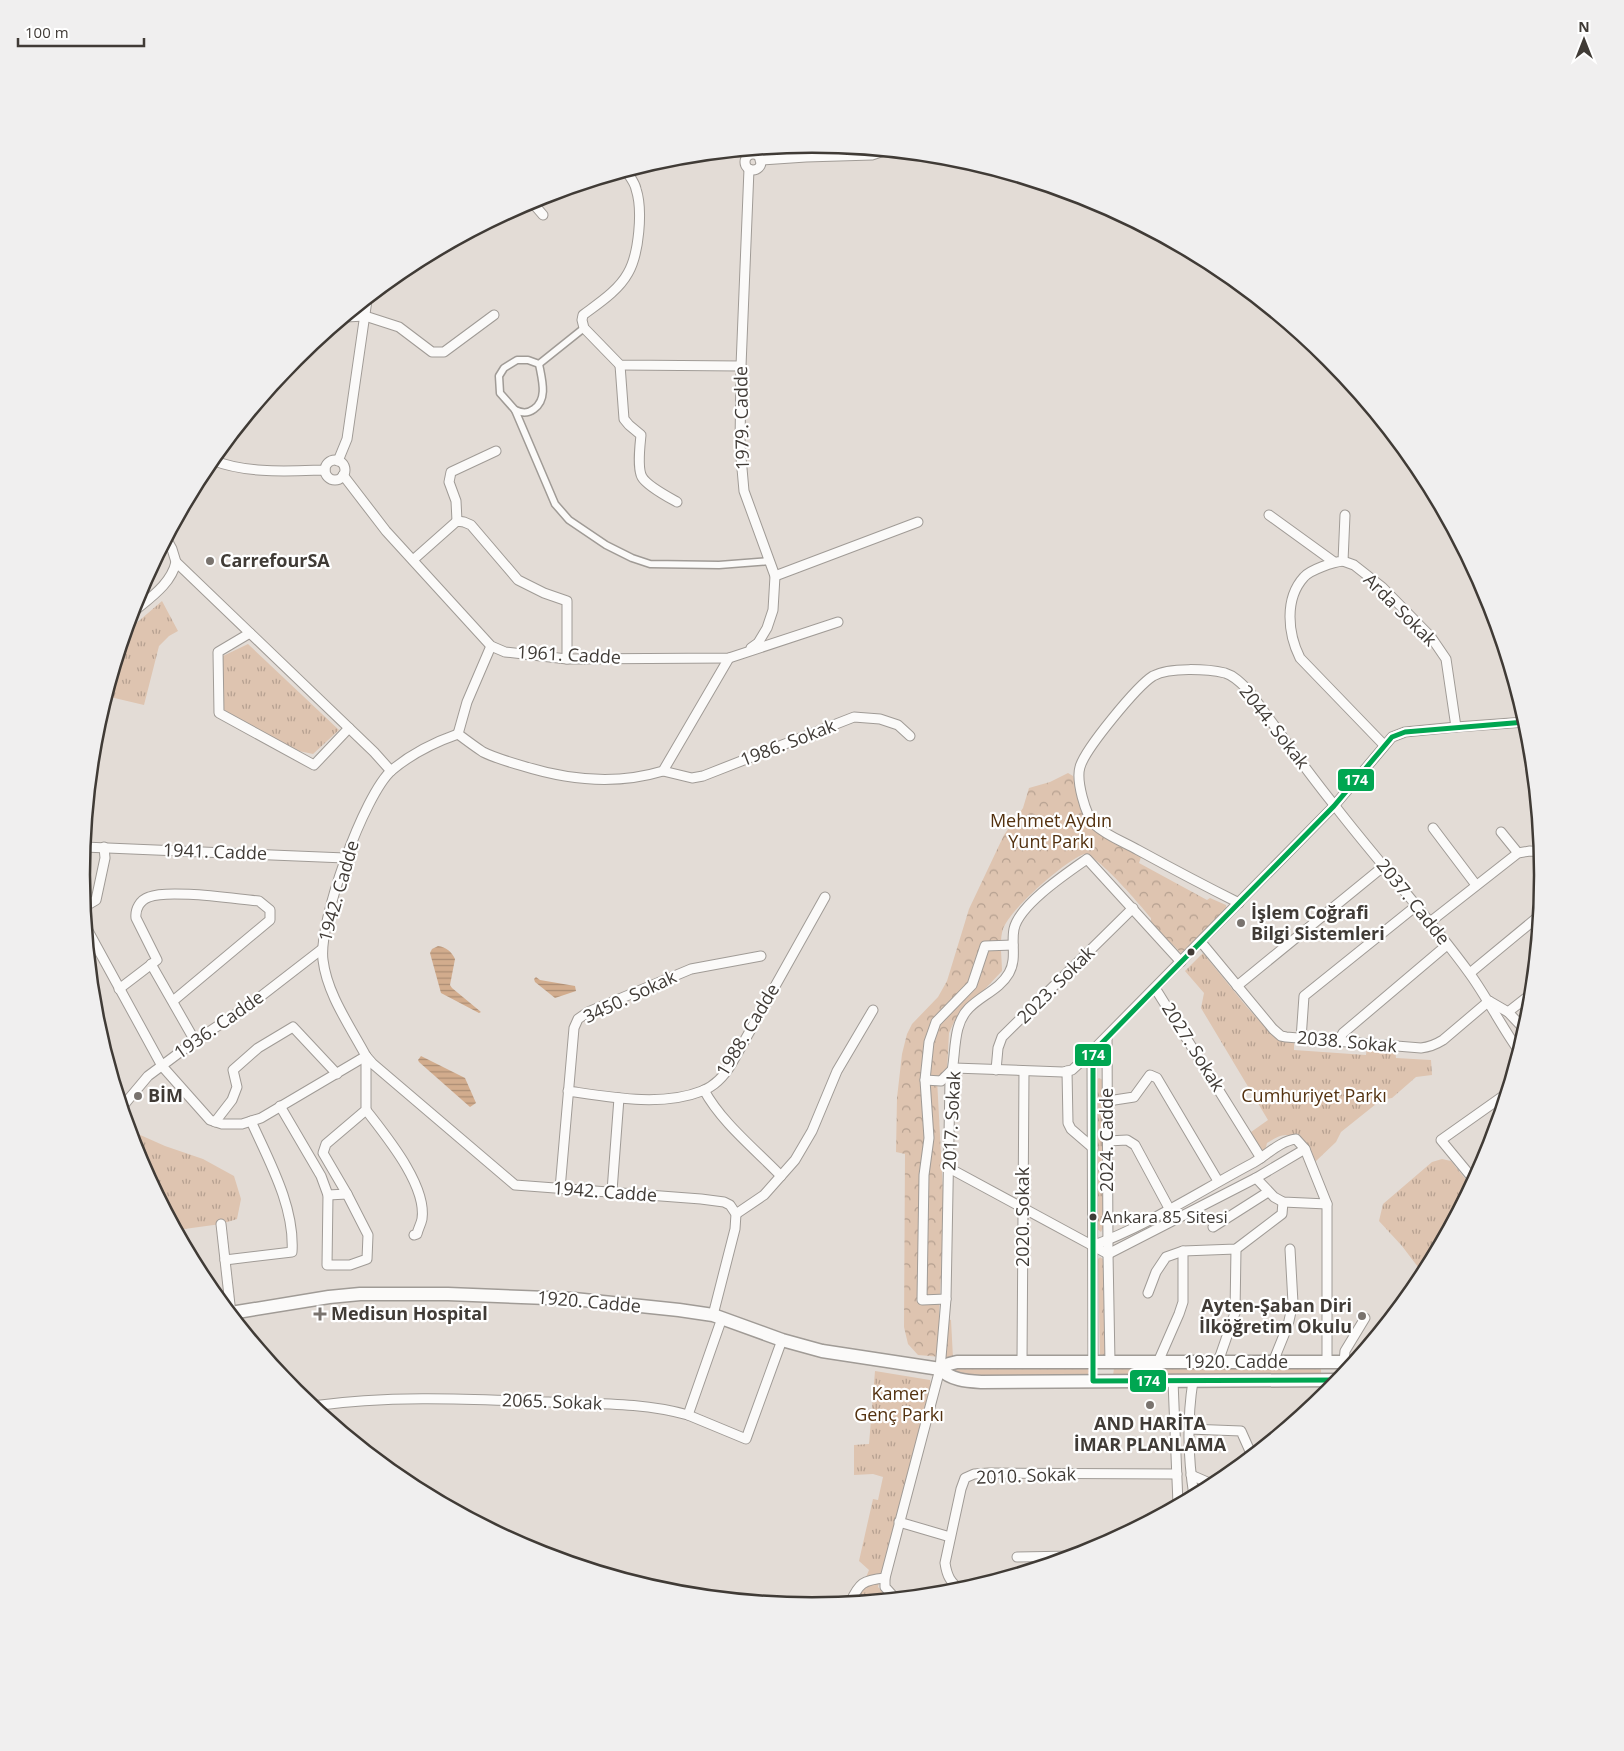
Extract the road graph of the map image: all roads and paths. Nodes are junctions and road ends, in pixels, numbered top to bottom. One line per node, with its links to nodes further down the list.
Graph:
1 (862, 155): 4 (street)
2 (757, 156): 4 (street)
3 (745, 157): 5 (street)
4 (760, 160): 5 (street)
5 (750, 169): 16 (street, 1979. Cadde)
6 (630, 177): 13 (street)
7 (537, 208): 8 (street)
8 (543, 215)
9 (365, 308): 12 (street)
10 (494, 315): 12 (street)
11 (356, 316): 12 (street)
12 (365, 316): 19 (street)
13 (583, 324): 14 (street); 15 (street)
14 (539, 364): 17 (street); 17 (street)
15 (620, 365): 16 (street); 23 (street)
16 (741, 366): 30 (street, 1979. Cadde)
17 (515, 410): 30 (street)
18 (496, 451): 26 (street)
19 (338, 461): 21 (street); 22 (street)
20 (220, 463): 21 (street)
21 (325, 470): 22 (street)
22 (343, 475): 29 (street, 1961. Cadde)
23 (677, 502)
24 (1269, 515): 31 (street, Arda Sokak)
25 (1345, 515): 31 (street)
26 (457, 521): 29 (street); 40 (street)
27 (918, 522): 33 (street)
28 (170, 545): 32 (street)
29 (413, 560): 37 (street, 1961. Cadde)
30 (770, 561): 33 (street, 1979. Cadde)
31 (1338, 561): 42 (street, Arda Sokak); 46 (street)
32 (176, 562): 34 (street); 36 (street)
33 (775, 576): 38 (street, 1979. Cadde)
34 (143, 603)
35 (838, 622): 38 (street, 1961. Cadde)
36 (250, 633): 43 (street); 43 (street)
37 (492, 646): 40 (street, 1961. Cadde); 44 (street)
38 (745, 653): 39 (street, 1961. Cadde)
39 (729, 658): 40 (street, 1961. Cadde); 48 (street)
40 (567, 659)
41 (1517, 723): 42 (street)
42 (1456, 727): 46 (street)
43 (349, 728): 47 (street)
44 (458, 734): 47 (street, 1942. Cadde); 48 (street)
45 (910, 736): 48 (street, 1986. Sokak)
46 (1384, 745): 49 (street)
47 (391, 771): 56 (street, 1942. Cadde)
48 (663, 771)
49 (1334, 806): 57 (street, 2037. Cadde); 61 (street); 61 (street, 2044. Sokak)
50 (1433, 828): 58 (street)
51 (1501, 832): 55 (street)
52 (91, 847): 53 (street, 1941. Cadde)
53 (104, 847): 56 (street, 1941. Cadde); 60 (street)
54 (1533, 851): 55 (street)
55 (1518, 853): 58 (street)
56 (345, 858): 70 (street, 1942. Cadde)
57 (1384, 866): 62 (street, 2037. Cadde); 75 (street)
58 (1476, 884): 64 (street)
59 (825, 897): 101 (street, 1988. Cadde)
60 (91, 903)
61 (1239, 903): 66 (street)
62 (1416, 906): 64 (street, 2037. Cadde); 85 (street)
63 (1133, 908): 68 (street, 2017. Sokak); 72 (street, 2017. Sokak); 94 (street, 2023. Sokak)
64 (1430, 922): 69 (street, 2037. Cadde)
65 (1532, 922): 74 (street)
66 (1201, 942): 72 (street); 75 (street, 2038. Sokak)
67 (94, 943): 77 (street)
68 (1013, 945): 93 (street, 2017. Sokak); 100 (street)
69 (1447, 945): 74 (street, 2037. Cadde); 87 (street)
70 (322, 949): 86 (street, 1936. Cadde); 90 (street, 1942. Cadde)
71 (761, 956): 102 (street, 3450. Sokak)
72 (1181, 962): 76 (street)
73 (151, 964): 77 (street); 80 (street); 80 (street)
74 (1470, 973): 78 (street, 2037. Cadde)
75 (1237, 986): 85 (street, 2038. Sokak)
76 (1155, 988): 84 (street); 114 (street, 2027. Sokak)
77 (119, 989): 92 (street)
78 (1489, 1000): 82 (street, 2037. Cadde); 87 (street, 2038. Sokak); 88 (street, 2037. Cadde)
79 (1523, 1000): 82 (street)
80 (174, 1001): 86 (street)
81 (873, 1010): 117 (street)
82 (1508, 1012): 83 (street, 2037. Cadde)
83 (1518, 1023)
84 (1107, 1037): 89 (street); 98 (street, 2024. Cadde)
85 (1301, 1039): 87 (street, 2038. Sokak)
86 (195, 1041): 92 (street, 1936. Cadde)
87 (1338, 1042)
88 (1514, 1043)
89 (1094, 1049): 91 (street); 97 (street, 2024. Cadde)
90 (366, 1056): 99 (street); 108 (street); 120 (street, 1942. Cadde)
91 (1081, 1061): 96 (street); 97 (street)
92 (162, 1066): 106 (street, 1936. Cadde); 110 (street)
93 (954, 1068): 94 (street); 100 (street); 115 (street, 2017. Sokak)
94 (996, 1070): 95 (street)
95 (1024, 1071): 96 (street); 127 (street, 2020. Sokak)
96 (1067, 1071): 112 (street)
97 (1092, 1072): 98 (street); 112 (street, 2024. Cadde)
98 (1107, 1073): 105 (street, 2024. Cadde)
99 (337, 1074): 107 (street); 110 (street)
100 (925, 1080): 141 (street)
101 (704, 1090): 103 (street, 1988. Cadde); 117 (street)
102 (568, 1091): 103 (street, 1988. Cadde); 120 (street, 3450. Sokak)
103 (619, 1098): 121 (street)
104 (1498, 1099): 116 (street)
105 (1108, 1101): 111 (street, 2024. Cadde); 119 (street)
106 (126, 1102)
107 (280, 1106): 109 (street); 124 (street)
108 (366, 1110): 123 (street); 132 (street)
109 (251, 1121): 110 (street); 139 (street)
110 (215, 1122)
111 (1108, 1140): 128 (street); 133 (street, 2024. Cadde)
112 (1093, 1148): 134 (street, 2024. Cadde)
113 (1305, 1149): 114 (street); 118 (street); 126 (street)
114 (1262, 1158): 119 (street)
115 (949, 1168): 127 (street); 141 (street, 2017. Sokak)
116 (1469, 1174)
117 (781, 1176): 129 (street)
118 (1256, 1178): 122 (street); 138 (street)
119 (1218, 1182): 128 (street)
120 (560, 1189): 121 (street, 1942. Cadde)
121 (612, 1191): 129 (street, 1942. Cadde)
122 (1268, 1192): 125 (street); 131 (street)
123 (347, 1194): 124 (street); 124 (street)
124 (328, 1195)
125 (1283, 1202): 126 (street); 135 (street)
126 (1327, 1204): 154 (street)
127 (1022, 1208): 134 (street); 148 (street, 2020. Sokak)
128 (1170, 1210): 133 (street)
129 (736, 1214): 144 (street)
130 (221, 1224): 139 (street)
131 (1213, 1227)
132 (414, 1234)
133 (1107, 1240): 134 (street); 138 (street, 2024. Cadde)
134 (1092, 1246): 138 (street); 149 (street, 2024. Cadde)
135 (1236, 1249): 137 (street); 152 (street)
136 (1290, 1249): 153 (street)
137 (1183, 1251): 140 (street); 151 (street)
138 (1108, 1254): 150 (street, 2024. Cadde)
139 (225, 1260): 142 (street)
140 (1148, 1293)
141 (946, 1299): 156 (street, 2017. Sokak)
142 (230, 1302)
143 (237, 1313): 144 (main road, 1920. Cadde)
144 (718, 1316): 146 (main road, 1920. Cadde); 164 (street)
145 (1365, 1318): 147 (street)
146 (782, 1340): 156 (main road, 1920. Cadde); 164 (street, 2065. Sokak)
147 (1346, 1361)
148 (1022, 1362): 149 (main road, 1920. Cadde); 156 (main road, 1920. Cadde)
149 (1092, 1362): 150 (main road, 1920. Cadde); 159 (main road)
150 (1110, 1362): 151 (main road, 1920. Cadde); 160 (main road)
151 (1158, 1362): 152 (main road, 1920. Cadde)
152 (1218, 1362): 153 (main road, 1920. Cadde)
153 (1273, 1362): 154 (main road, 1920. Cadde)
154 (1327, 1362): 155 (main road, 1920. Cadde); 157 (main road)
155 (1343, 1365)
156 (940, 1369): 159 (main road, 1920. Cadde); 172 (street, 2017. Sokak)
157 (1332, 1377)
158 (1329, 1380): 162 (main road, 1920. Cadde)
159 (1093, 1381): 160 (main road, 1920. Cadde)
160 (1110, 1381): 161 (main road, 1920. Cadde)
161 (1173, 1381): 162 (main road, 1920. Cadde); 167 (street)
162 (1193, 1381): 165 (street)
163 (322, 1405): 164 (street, 2065. Sokak)
164 (688, 1415)
165 (1189, 1430): 166 (street); 168 (street)
166 (1250, 1450)
167 (1177, 1474): 171 (street); 173 (street, 2010. Sokak)
168 (1191, 1475): 169 (street); 170 (street)
169 (1205, 1481)
170 (1193, 1489)
171 (1178, 1498)
172 (899, 1522): 173 (street); 176 (street, 2017. Sokak)
173 (950, 1536): 177 (street, 2010. Sokak)
174 (1051, 1556): 175 (street)
175 (1017, 1557)
176 (885, 1578): 178 (street); 179 (street)
177 (953, 1584)
178 (890, 1593)
179 (853, 1596)

